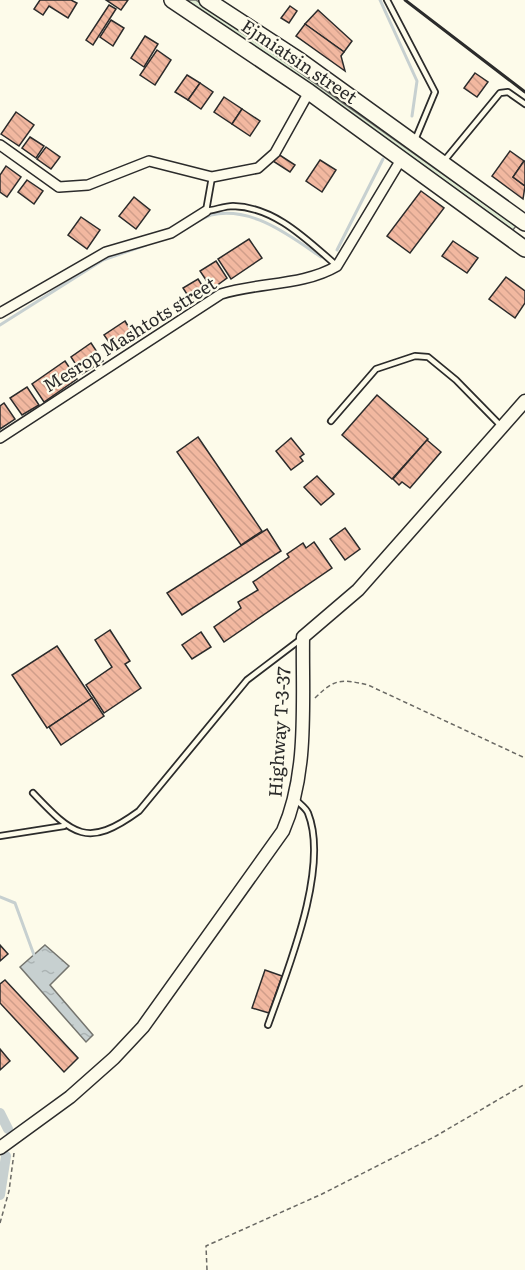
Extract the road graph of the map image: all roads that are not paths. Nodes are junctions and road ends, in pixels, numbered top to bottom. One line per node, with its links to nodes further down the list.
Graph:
1 (172, 0): 4 (highway, Ejmiatsin street)
2 (207, 0): 6 (highway, Ejmiatsin street)
3 (387, 0): 6 (lane)
4 (309, 92): 8 (highway, Ejmiatsin street); 10 (street)
5 (525, 104): 9 (lane)
6 (414, 143): 9 (highway, Ejmiatsin street)
7 (0, 145): 10 (street)
8 (402, 158): 13 (highway, Ejmiatsin street); 14 (street)
9 (442, 163): 12 (highway, Ejmiatsin street)
10 (212, 177): 11 (lane)
11 (206, 211): 14 (lane); 15 (street)
12 (525, 223)
13 (525, 249)
14 (337, 266): 19 (street, Mesrop Mashtots street)
15 (0, 313)
16 (525, 401): 18 (main road)
17 (331, 421): 18 (lane)
18 (502, 427): 20 (main road)
19 (0, 438)
20 (303, 637): 22 (main road, Highway T-3-37); 23 (lane)
21 (33, 793): 23 (lane)
22 (296, 800): 25 (lane); 26 (main road, Highway T-3-37)
23 (64, 825): 24 (lane)
24 (0, 836)
25 (268, 1025)
26 (0, 1148)

